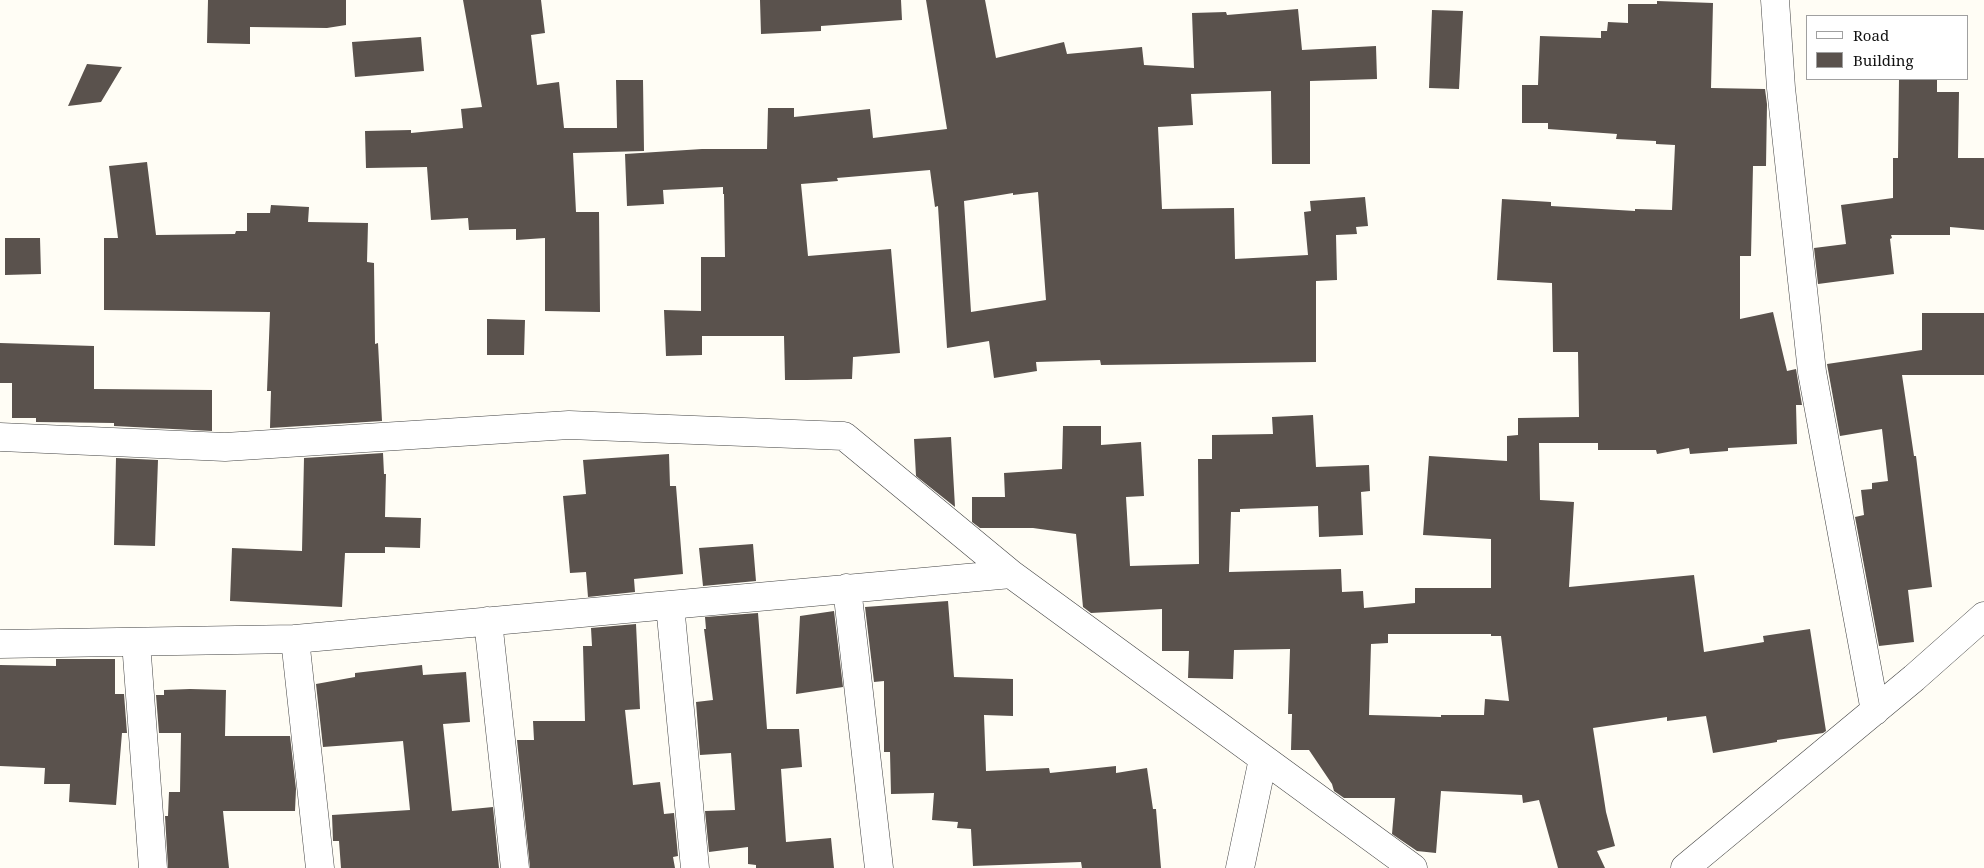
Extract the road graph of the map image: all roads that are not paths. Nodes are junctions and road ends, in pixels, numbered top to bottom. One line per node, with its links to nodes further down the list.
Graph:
1 (1775, 0): 11 (street)
2 (0, 437): 3 (street)
3 (1011, 574): 4 (street); 12 (street)
4 (847, 588): 5 (street); 17 (street)
5 (670, 605): 7 (street); 16 (street)
6 (1984, 616): 11 (street)
7 (488, 622): 8 (street); 15 (street)
8 (295, 639): 9 (street); 14 (street)
9 (136, 642): 10 (street); 13 (street)
10 (0, 644)
11 (1875, 710): 20 (street)
12 (1263, 759): 18 (street); 19 (street)
13 (154, 868)
14 (320, 868)
15 (515, 868)
16 (695, 868)
17 (879, 868)
18 (1240, 868)
19 (1412, 868)
20 (1685, 868)

